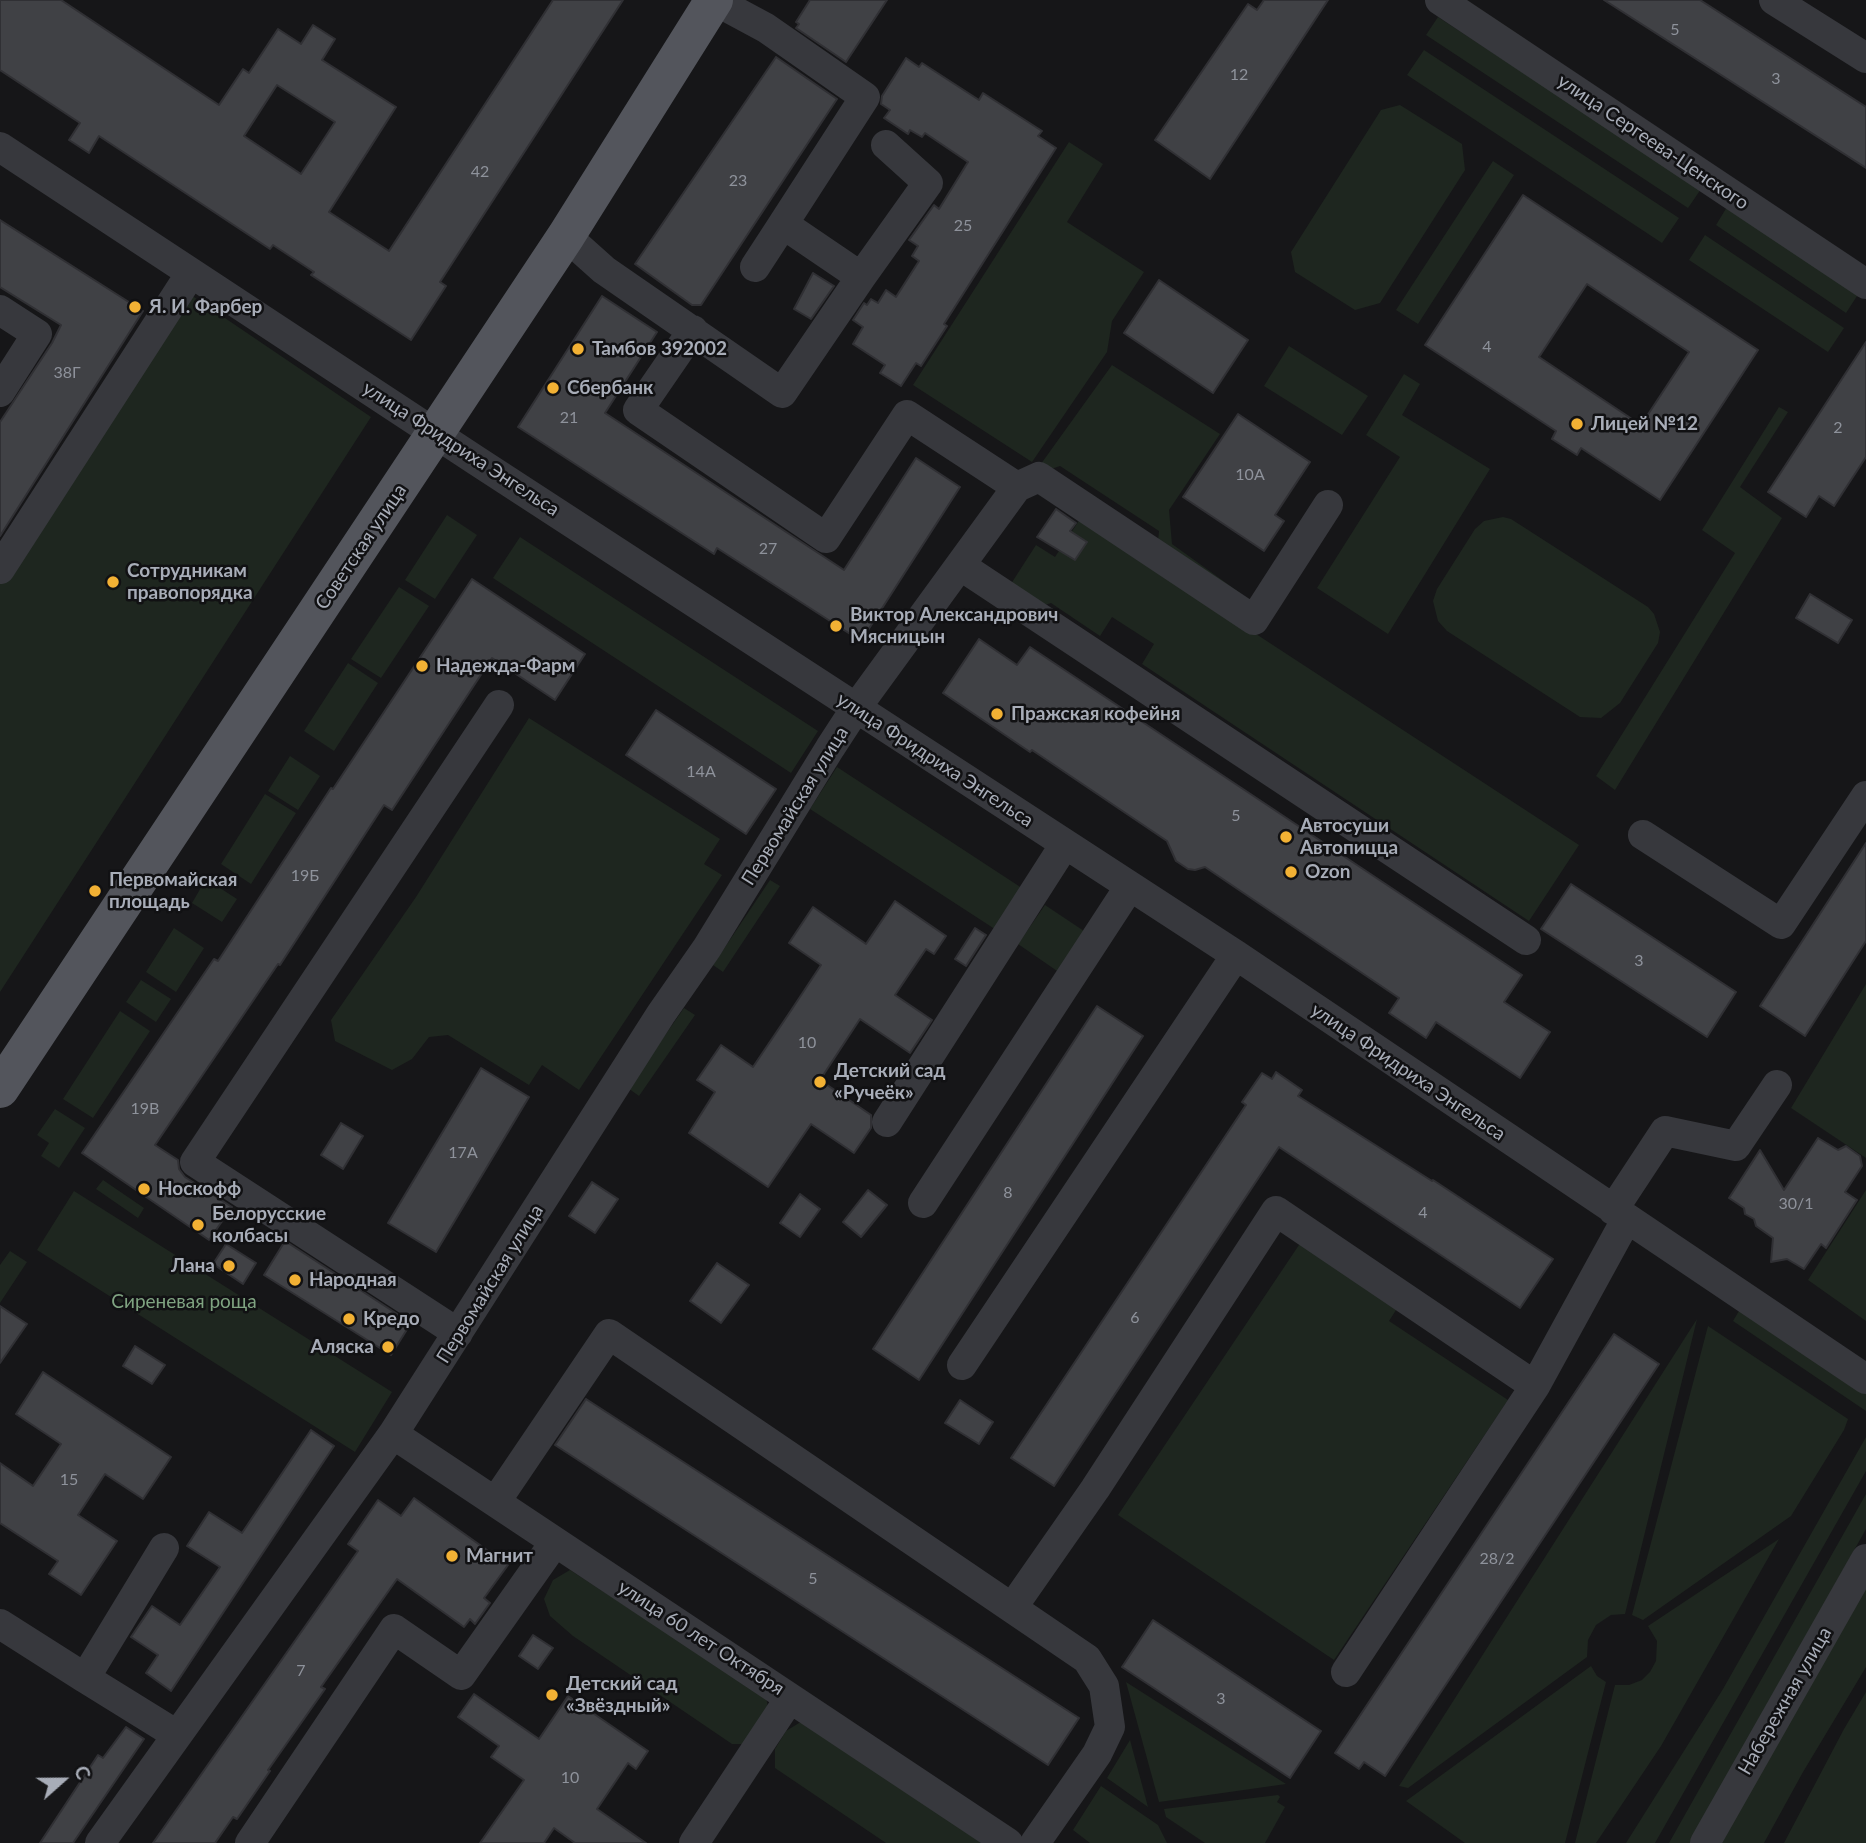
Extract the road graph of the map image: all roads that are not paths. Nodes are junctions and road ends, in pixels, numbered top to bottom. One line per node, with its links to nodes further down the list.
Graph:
1 (714, 0): 7 (street); 8 (main road, Советская улица)
2 (1774, 0): 4 (street)
3 (1442, 1): 12 (street, улица Сергеева-Ценского)
4 (1866, 58)
5 (886, 145): 11 (street)
6 (0, 147): 10 (street, улица Фридриха Энгельса)
7 (783, 224): 9 (street); 11 (street)
8 (566, 236): 14 (street); 16 (main road, Советская улица)
9 (755, 267)
10 (191, 273): 16 (street, улица Фридриха Энгельса); 20 (street)
11 (861, 277): 14 (street)
12 (1866, 284)
13 (0, 310): 15 (street)
14 (693, 330): 17 (street)
15 (0, 393)
16 (435, 433): 22 (street, улица Фридриха Энгельса); 30 (main road, Советская улица)
17 (1017, 487): 18 (street); 19 (street, Первомайская улица)
18 (1328, 505)
19 (961, 566): 22 (street, Первомайская улица); 27 (street)
20 (0, 569)
21 (499, 705): 34 (street)
22 (856, 708): 25 (street, улица Фридриха Энгельса); 34 (street, Первомайская улица)
23 (1866, 796): 24 (street)
24 (1643, 835)
25 (1065, 844): 26 (street, улица Фридриха Энгельса); 31 (street)
26 (1130, 886): 28 (street, улица Фридриха Энгельса); 32 (street)
27 (1526, 940)
28 (1236, 955): 33 (street, улица Фридриха Энгельса); 35 (street)
29 (1777, 1085): 33 (street)
30 (0, 1089)
31 (887, 1122)
32 (923, 1203)
33 (1620, 1215): 36 (street, улица Фридриха Энгельса); 37 (street)
34 (458, 1333): 38 (street, Первомайская улица)
35 (962, 1366)
36 (1866, 1379)
37 (1535, 1386): 43 (street); 45 (street)
38 (393, 1434): 39 (street, улица 60 лет Октября); 48 (street, Первомайская улица)
39 (496, 1501): 40 (street, улица 60 лет Октября); 43 (street)
40 (555, 1542): 47 (street, улица 60 лет Октября); 50 (street)
41 (164, 1548): 46 (street)
42 (1866, 1559): 54 (street, Набережная улица)
43 (1012, 1608): 53 (street)
44 (0, 1624): 46 (street)
45 (1346, 1672)
46 (85, 1678): 48 (street)
47 (790, 1698): 51 (street); 52 (street, улица 60 лет Октября)
48 (177, 1735): 49 (street, Первомайская улица)
49 (100, 1843)
50 (250, 1843)
51 (694, 1843)
52 (1008, 1843)
53 (1035, 1843)
54 (1705, 1843)

